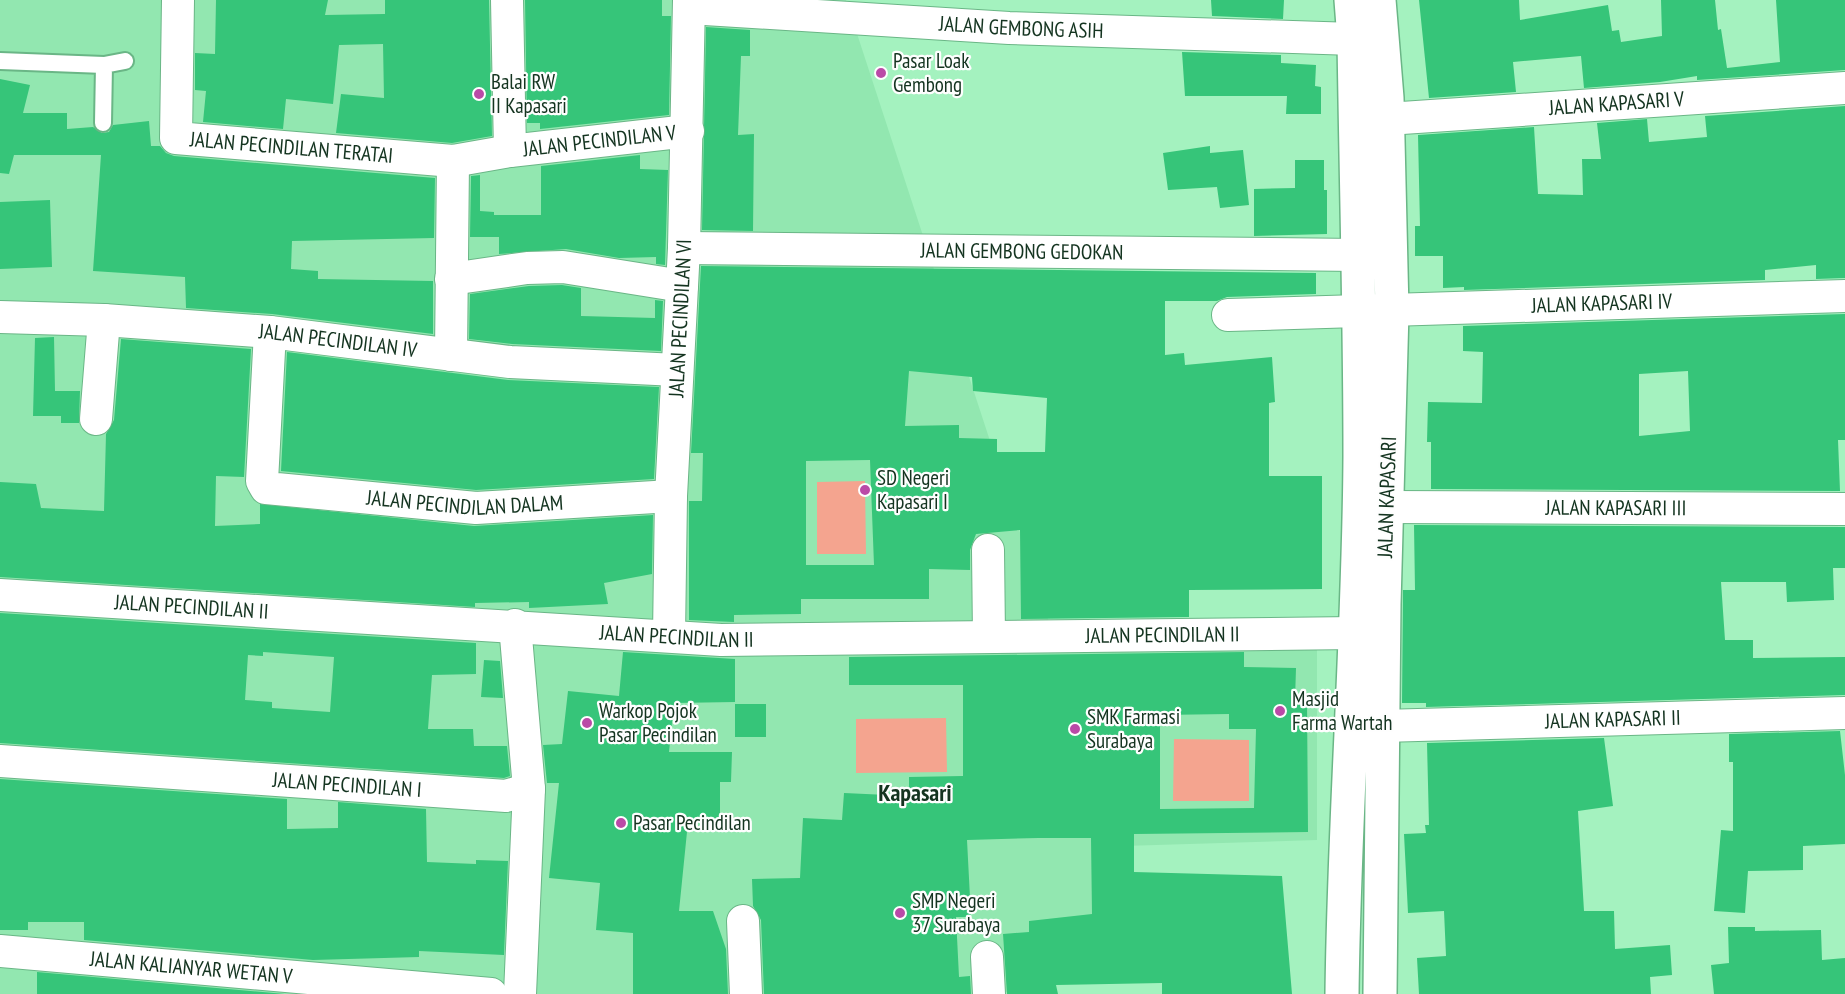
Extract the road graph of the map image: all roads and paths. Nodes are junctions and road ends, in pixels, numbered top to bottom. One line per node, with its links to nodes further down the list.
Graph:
1 (178, 0): 15 (street, JALAN PECINDILAN TERATAI)
2 (507, 0): 14 (street)
3 (1351, 0): 6 (highway, JALAN KAPASARI)
4 (1379, 0): 11 (highway, JALAN KAPASARI)
5 (689, 4): 6 (street, JALAN GEMBONG ASIH); 13 (street, JALAN PECINDILAN VI)
6 (1354, 39): 17 (highway, JALAN KAPASARI)
7 (0, 61): 9 (lane)
8 (125, 61): 9 (lane)
9 (104, 65): 12 (lane)
10 (1845, 88): 11 (street, JALAN KAPASARI V)
11 (1387, 119): 22 (highway, JALAN KAPASARI)
12 (103, 123)
13 (688, 131): 14 (street, JALAN PECINDILAN V); 16 (street, JALAN PECINDILAN VI)
14 (510, 151): 15 (street, JALAN PECINDILAN TERATAI)
15 (453, 161): 18 (street)
16 (684, 248): 17 (street, JALAN GEMBONG GEDOKAN); 19 (street, JALAN PECINDILAN VI)
17 (1358, 255): 21 (highway, JALAN KAPASARI)
18 (451, 279): 19 (street); 27 (street)
19 (682, 286): 28 (street, JALAN PECINDILAN VI)
20 (1845, 296): 22 (street, JALAN KAPASARI IV)
21 (1358, 310): 22 (street, JALAN KAPASARI IV); 23 (street, JALAN KAPASARI IV); 36 (highway, JALAN KAPASARI)
22 (1392, 310): 31 (highway, JALAN KAPASARI)
23 (1228, 315)
24 (0, 316): 25 (street, JALAN PECINDILAN IV)
25 (104, 320): 26 (street, JALAN PECINDILAN IV); 29 (street)
26 (270, 332): 27 (street, JALAN PECINDILAN IV); 30 (street, JALAN PECINDILAN DALAM)
27 (451, 355): 28 (street, JALAN PECINDILAN IV)
28 (677, 370): 30 (street, JALAN PECINDILAN VI)
29 (96, 419)
30 (671, 495): 37 (street, JALAN PECINDILAN VI)
31 (1386, 507): 32 (street, JALAN KAPASARI III); 40 (highway, JALAN KAPASARI)
32 (1845, 509)
33 (988, 550): 38 (street)
34 (0, 595): 35 (street, JALAN PECINDILAN II)
35 (515, 625): 37 (street, JALAN PECINDILAN II); 42 (street)
36 (1356, 633): 38 (street, JALAN PECINDILAN II); 51 (highway, JALAN KAPASARI)
37 (669, 636): 38 (street, JALAN PECINDILAN II)
38 (989, 637)
39 (1845, 713): 40 (street, JALAN KAPASARI II)
40 (1382, 726): 52 (highway, JALAN KAPASARI)
41 (0, 761): 42 (street, JALAN PECINDILAN I)
42 (529, 789): 48 (street)
43 (743, 921): 49 (street)
44 (0, 951): 46 (street, JALAN KALIANYAR WETAN V)
45 (987, 957): 50 (street)
46 (392, 989): 47 (street, JALAN KALIANYAR WETAN V)
47 (491, 994)
48 (520, 994)
49 (746, 994)
50 (990, 994)
51 (1342, 994)
52 (1380, 994)

